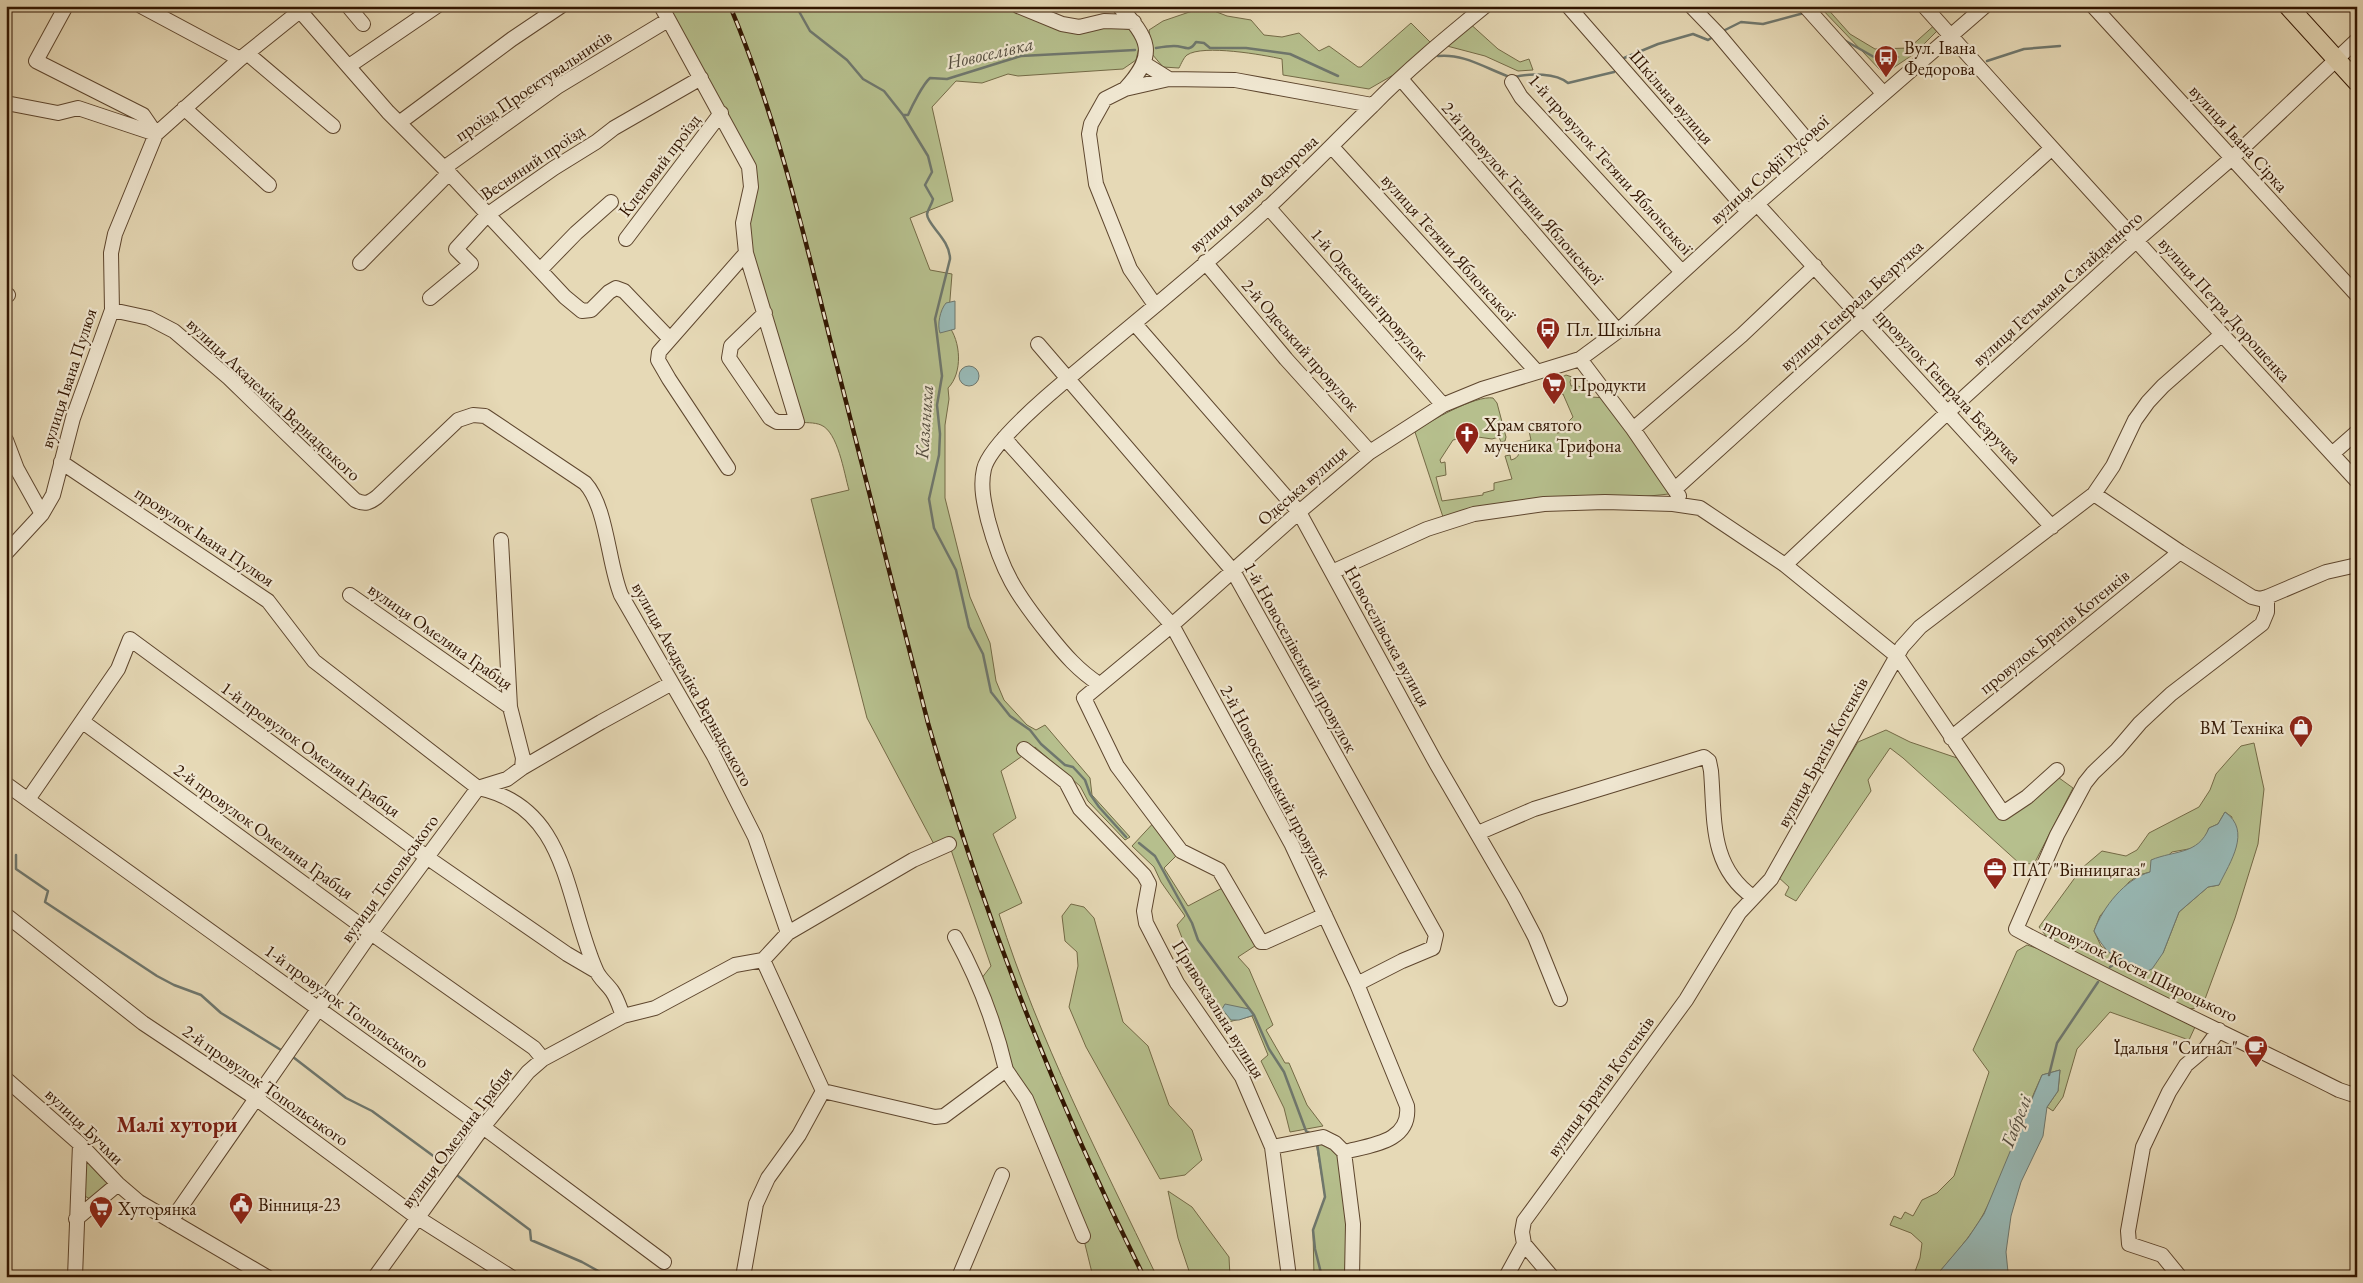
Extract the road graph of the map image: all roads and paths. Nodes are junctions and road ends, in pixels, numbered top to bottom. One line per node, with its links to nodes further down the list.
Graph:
1 (66, 6): 40 (street)
2 (141, 6): 23 (street)
3 (348, 6): 20 (street)
4 (437, 6): 26 (street)
5 (561, 6): 38 (street)
6 (661, 6): 18 (street)
7 (1018, 6): 19 (street)
8 (1119, 6): 19 (street)
9 (1485, 6): 29 (street, вулиця Івана Федорова)
10 (1568, 6): 49 (street, Шкільна вулиця)
11 (1691, 6): 43 (street)
12 (1805, 6): 33 (street)
13 (1924, 6): 21 (street, вулиця Петра Дорошенка)
14 (1984, 6): 21 (street, вулиця Софії Русової)
15 (2093, 6): 44 (street, вулиця Івана Сірка)
16 (2288, 6): 24 (main road)
17 (303, 9): 23 (street, вулиця Івана Пулюя); 26 (street)
18 (668, 20): 27 (street); 45 (street, проїзд Проектувальників)
19 (1134, 22): 25 (street)
20 (363, 24)
21 (1951, 36): 33 (street, вулиця Софії Русової); 42 (street, вулиця Петра Дорошенка)
22 (2357, 40): 24 (street, вулиця Гетьмана Сагайдачного)
23 (244, 56): 36 (street, вулиця Івана Пулюя); 39 (street)
24 (2336, 59): 31 (main road); 44 (street, вулиця Гетьмана Сагайдачного)
25 (1145, 64): 28 (street); 32 (street)
26 (348, 66): 38 (street)
27 (701, 78): 37 (street); 50 (street, Весняний проїзд)
28 (1170, 79): 32 (street); 35 (street)
29 (1401, 79): 35 (street, вулиця Івана Федорова); 66 (street, 2-й провулок Тетяни Яблонської)
30 (1512, 82): 58 (street, 1-й провулок Тетяни Яблонської)
31 (2357, 82)
32 (1125, 89): 61 (street)
33 (1883, 93): 43 (street, вулиця Софії Русової)
34 (6, 103): 40 (street)
35 (1372, 105): 41 (street, вулиця Івана Федорова)
36 (184, 108): 40 (street, вулиця Івана Пулюя); 46 (street)
37 (721, 114): 51 (street, Кленовий проїзд); 53 (street)
38 (399, 124): 45 (street)
39 (333, 126)
40 (156, 134): 62 (street, вулиця Івана Пулюя)
41 (1332, 147): 48 (street, вулиця Івана Федорова); 71 (street, вулиця Тетяни Яблонської)
42 (2052, 148): 52 (street, вулиця Петра Дорошенка); 64 (street, вулиця Генерала Безручка)
43 (1817, 152): 49 (street, вулиця Софії Русової)
44 (2232, 158): 52 (street, вулиця Гетьмана Сагайдачного); 59 (street, вулиця Івана Сірка)
45 (447, 170): 50 (street); 55 (street, проїзд Проектувальників)
46 (269, 185)
47 (611, 202): 57 (street)
48 (1268, 207): 54 (street, вулиця Івана Федорова); 73 (street, 1-й Одеський провулок)
49 (1753, 208): 56 (street, провулок Генерала Безручка); 58 (street, вулиця Софії Русової)
50 (487, 215): 57 (street); 60 (street, Весняний проїзд)
51 (626, 239)
52 (2137, 240): 67 (street, вулиця Петра Дорошенка); 74 (street, вулиця Гетьмана Сагайдачного)
53 (746, 253): 63 (street); 68 (street)
54 (1205, 262): 61 (street, вулиця Івана Федорова); 79 (street, 2-й Одеський провулок)
55 (360, 263)
56 (1815, 266): 64 (street, провулок Генерала Безручка); 75 (street)
57 (540, 270): 68 (street)
58 (1682, 272): 66 (street, вулиця Софії Русової)
59 (2357, 295)
60 (430, 298)
61 (1155, 305): 65 (street, вулиця Івана Федорова)
62 (112, 310): 81 (street, вулиця Івана Пулюя); 101 (street, вулиця Академіка Вернадського)
63 (765, 313): 63 (street)
64 (1862, 320): 74 (street, провулок Генерала Безручка); 84 (street, вулиця Генерала Безручка)
65 (1135, 324): 72 (street, вулиця Івана Федорова); 87 (street, Новоселівська вулиця)
66 (1618, 331): 70 (street, вулиця Софії Русової)
67 (2221, 335): 80 (street, вулиця Петра Дорошенка); 85 (street, вулиця Братів Котенків)
68 (669, 338): 82 (street)
69 (1038, 344): 72 (street, 1-й Новоселівський провулок)
70 (1580, 359): 71 (street, Одеська вулиця); 75 (street)
71 (1537, 372): 73 (street, Одеська вулиця)
72 (1067, 379): 77 (street, вулиця Івана Федорова); 95 (street, 1-й Новоселівський провулок)
73 (1443, 406): 79 (street, Одеська вулиця)
74 (1949, 411): 89 (street, провулок Генерала Безручка); 93 (street, вулиця Гетьмана Сагайдачного)
75 (1633, 429): 84 (street)
76 (2357, 432): 80 (street)
77 (1004, 438): 99 (street, 2-й Новоселівський провулок); 102 (street, вулиця Івана Федорова)
78 (6, 440): 88 (street)
79 (1370, 452): 87 (street, Одеська вулиця)
80 (2332, 454): 83 (street, вулиця Петра Дорошенка)
81 (61, 462): 88 (street, вулиця Івана Пулюя); 110 (street, провулок Івана Пулюя)
82 (728, 468)
83 (2357, 482)
84 (1675, 489): 86 (street)
85 (2094, 494): 89 (street, вулиця Братів Котенків); 91 (street)
86 (1686, 506): 93 (street); 96 (street)
87 (1299, 512): 95 (street, Одеська вулиця); 96 (street, Новоселівська вулиця)
88 (42, 514): 92 (street, вулиця Івана Пулюя)
89 (2052, 527): 100 (street, вулиця Братів Котенків)
90 (501, 540): 103 (street)
91 (2180, 552): 98 (street); 105 (street, провулок Братів Котенків)
92 (6, 553)
93 (1785, 565): 100 (street)
94 (2357, 565): 98 (street)
95 (1233, 571): 99 (street, Одеська вулиця); 123 (street, 1-й Новоселівський провулок)
96 (1332, 572): 112 (street, Новоселівська вулиця)
97 (350, 595): 103 (street, вулиця Омеляна Грабця)
98 (2267, 597): 127 (street, провулок Костя Широцького)
99 (1172, 626): 102 (street, Одеська вулиця); 117 (street, 2-й Новоселівський провулок)
100 (1896, 656): 105 (street); 115 (street, вулиця Братів Котенків)
101 (672, 683): 107 (street); 119 (street, вулиця Академіка Вернадського)
102 (1100, 684): 117 (street, Одеська вулиця)
103 (510, 707): 107 (street)
104 (83, 722): 111 (street); 114 (street, 1-й провулок Омеляна Грабця); 118 (street, 2-й провулок Омеляна Грабця)
105 (1951, 738): 108 (street)
106 (1024, 749): 136 (street, Привокзальна вулиця)
107 (522, 768): 110 (street)
108 (2058, 770)
109 (6, 784): 111 (street, 1-й провулок Топольського)
110 (478, 788): 114 (street, вулиця Топольського); 122 (street)
111 (29, 798): 125 (street, 1-й провулок Топольського)
112 (1478, 833): 115 (street); 124 (street, Новоселівська вулиця)
113 (949, 844): 119 (street)
114 (428, 858): 118 (street, вулиця Топольського); 122 (street, 1-й провулок Омеляна Грабця)
115 (1753, 897): 144 (street, вулиця Братів Котенків)
116 (6, 915): 133 (street, 2-й провулок Топольського)
117 (1325, 915): 123 (street, 2-й Новоселівський провулок)
118 (371, 933): 125 (street, вулиця Топольського); 128 (street, 2-й провулок Омеляна Грабця)
119 (788, 933): 121 (street)
120 (955, 937): 129 (street)
121 (763, 960): 126 (street, вулиця Омеляна Грабця); 131 (street)
122 (596, 971): 126 (street)
123 (1357, 984): 137 (street, 2-й Новоселівський провулок)
124 (1560, 999)
125 (318, 1008): 133 (street, вулиця Топольського); 134 (street, 1-й провулок Топольського)
126 (623, 1016): 128 (street, вулиця Омеляна Грабця)
127 (2219, 1030): 132 (street, провулок Костя Широцького); 156 (street)
128 (543, 1059): 134 (street, вулиця Омеляна Грабця)
129 (1006, 1070): 131 (street); 143 (street)
130 (6, 1079): 135 (street, вулиця Бучми)
131 (823, 1091): 150 (street)
132 (2357, 1096)
133 (257, 1099): 140 (street, 2-й провулок Топольського); 142 (street, вулиця Топольського)
134 (483, 1127): 140 (street, вулиця Омеляна Грабця); 145 (street, 1-й провулок Топольського)
135 (80, 1144): 139 (street, вулиця Бучми); 141 (street)
136 (1272, 1147): 137 (street); 152 (street, Привокзальна вулиця)
137 (1344, 1152): 153 (street)
138 (1002, 1175): 151 (street)
139 (118, 1184): 141 (street); 142 (street, вулиця Бучми)
140 (418, 1218): 148 (street, вулиця Омеляна Грабця); 149 (street, 2-й провулок Топольського)
141 (76, 1219): 146 (street)
142 (171, 1221): 147 (street, вулиця Бучми)
143 (1083, 1236)
144 (1524, 1244): 154 (street, вулиця Братів Котенків); 155 (street)
145 (664, 1262)
146 (75, 1277)
147 (267, 1277)
148 (375, 1277)
149 (511, 1277)
150 (743, 1277)
151 (959, 1277)
152 (1289, 1277)
153 (1352, 1277)
154 (1506, 1277)
155 (1552, 1277)
156 (2180, 1277)

